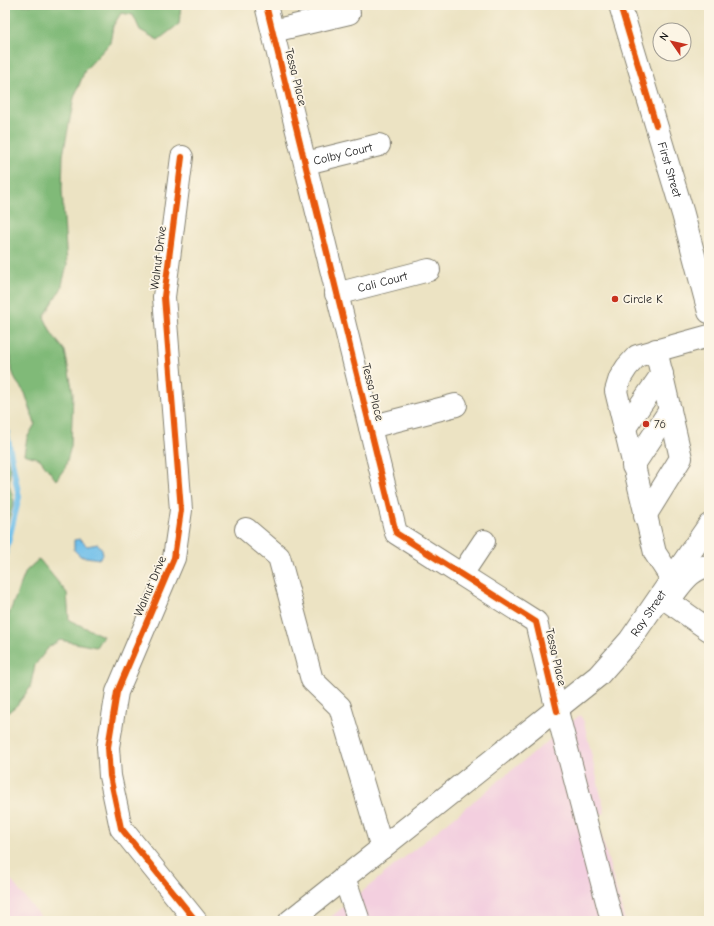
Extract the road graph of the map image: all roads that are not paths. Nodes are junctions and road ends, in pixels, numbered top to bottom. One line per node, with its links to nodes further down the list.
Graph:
1 (266, 5): 4 (street, Tessa Place)
2 (620, 5): 10 (street, First Street)
3 (349, 13): 4 (street)
4 (273, 31): 7 (street, Tessa Place)
5 (379, 145): 7 (street, Colby Court)
6 (182, 157): 32 (street, Walnut Drive)
7 (306, 163): 9 (street, Tessa Place)
8 (429, 270): 9 (street, Cali Court)
9 (336, 294): 16 (street, Tessa Place)
10 (709, 312)
11 (709, 336): 12 (street)
12 (656, 350): 13 (street); 17 (street)
13 (662, 374): 15 (street); 17 (street)
14 (456, 405): 16 (street)
15 (670, 410): 18 (street); 19 (street)
16 (370, 427): 24 (street, Tessa Place)
17 (624, 428): 18 (street)
18 (633, 466): 19 (street)
19 (645, 516): 25 (street)
20 (709, 525): 25 (street, Ray Street)
21 (246, 530): 30 (street)
22 (484, 541): 24 (street)
23 (709, 566): 26 (street)
24 (462, 574): 29 (street, Tessa Place)
25 (672, 578): 28 (street, Ray Street)
26 (668, 602): 27 (street); 28 (street)
27 (709, 630)
28 (636, 632): 29 (street, Ray Street)
29 (557, 711): 30 (street, Ray Street); 35 (street, Tessa Place)
30 (382, 848): 31 (street, Ray Street)
31 (344, 877): 33 (street, Ray Street); 34 (street)
32 (196, 921)
33 (290, 921)
34 (359, 921)
35 (612, 921)

